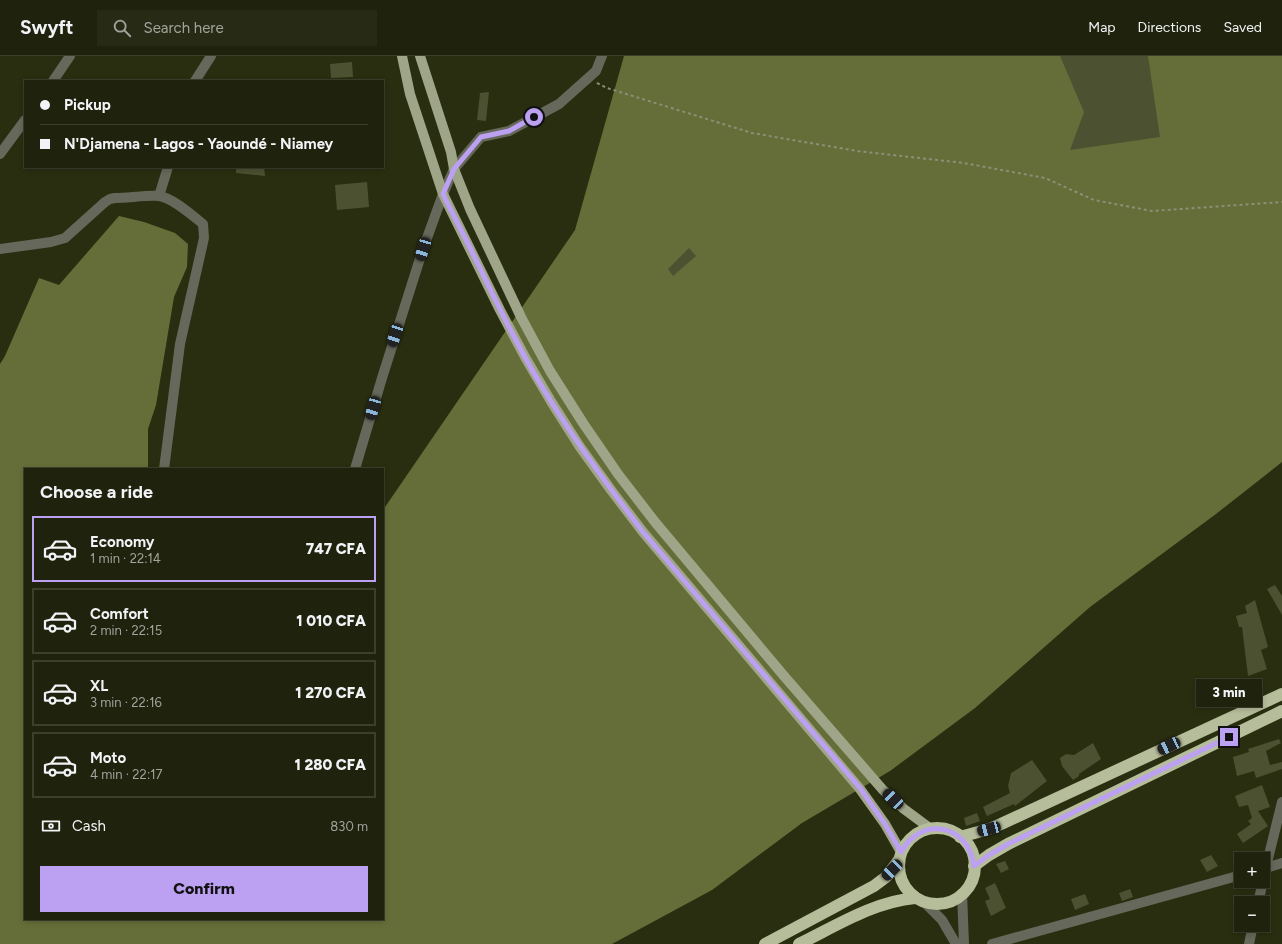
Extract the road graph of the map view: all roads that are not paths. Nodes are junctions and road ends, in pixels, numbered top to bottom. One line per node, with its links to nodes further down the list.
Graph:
1 (70, 56): 6 (street)
2 (211, 56): 7 (street)
3 (402, 56): 12 (main road)
4 (420, 56): 11 (main road)
5 (602, 56): 11 (street)
6 (54, 80)
7 (196, 80)
8 (24, 121): 9 (street)
9 (0, 154)
10 (168, 168): 13 (street)
11 (454, 169): 12 (street); 20 (main road)
12 (443, 194): 16 (street); 23 (main road)
13 (159, 196): 14 (street); 15 (street)
14 (0, 249)
15 (164, 468)
16 (355, 468)
17 (1282, 694): 21 (highway)
18 (1282, 712): 25 (highway)
19 (1282, 802): 22 (street)
20 (931, 829): 21 (highway); 23 (highway)
21 (960, 837): 25 (highway)
22 (1268, 852)
23 (900, 856): 29 (highway); 31 (highway)
24 (1282, 863): 26 (street)
25 (974, 866): 28 (highway)
26 (1270, 866)
27 (1234, 877): 35 (street)
28 (962, 893): 29 (highway); 34 (street)
29 (920, 900): 32 (highway); 33 (street)
30 (1252, 932): 36 (street)
31 (765, 944)
32 (799, 944)
33 (956, 944)
34 (964, 944)
35 (992, 944)
36 (1249, 944)

